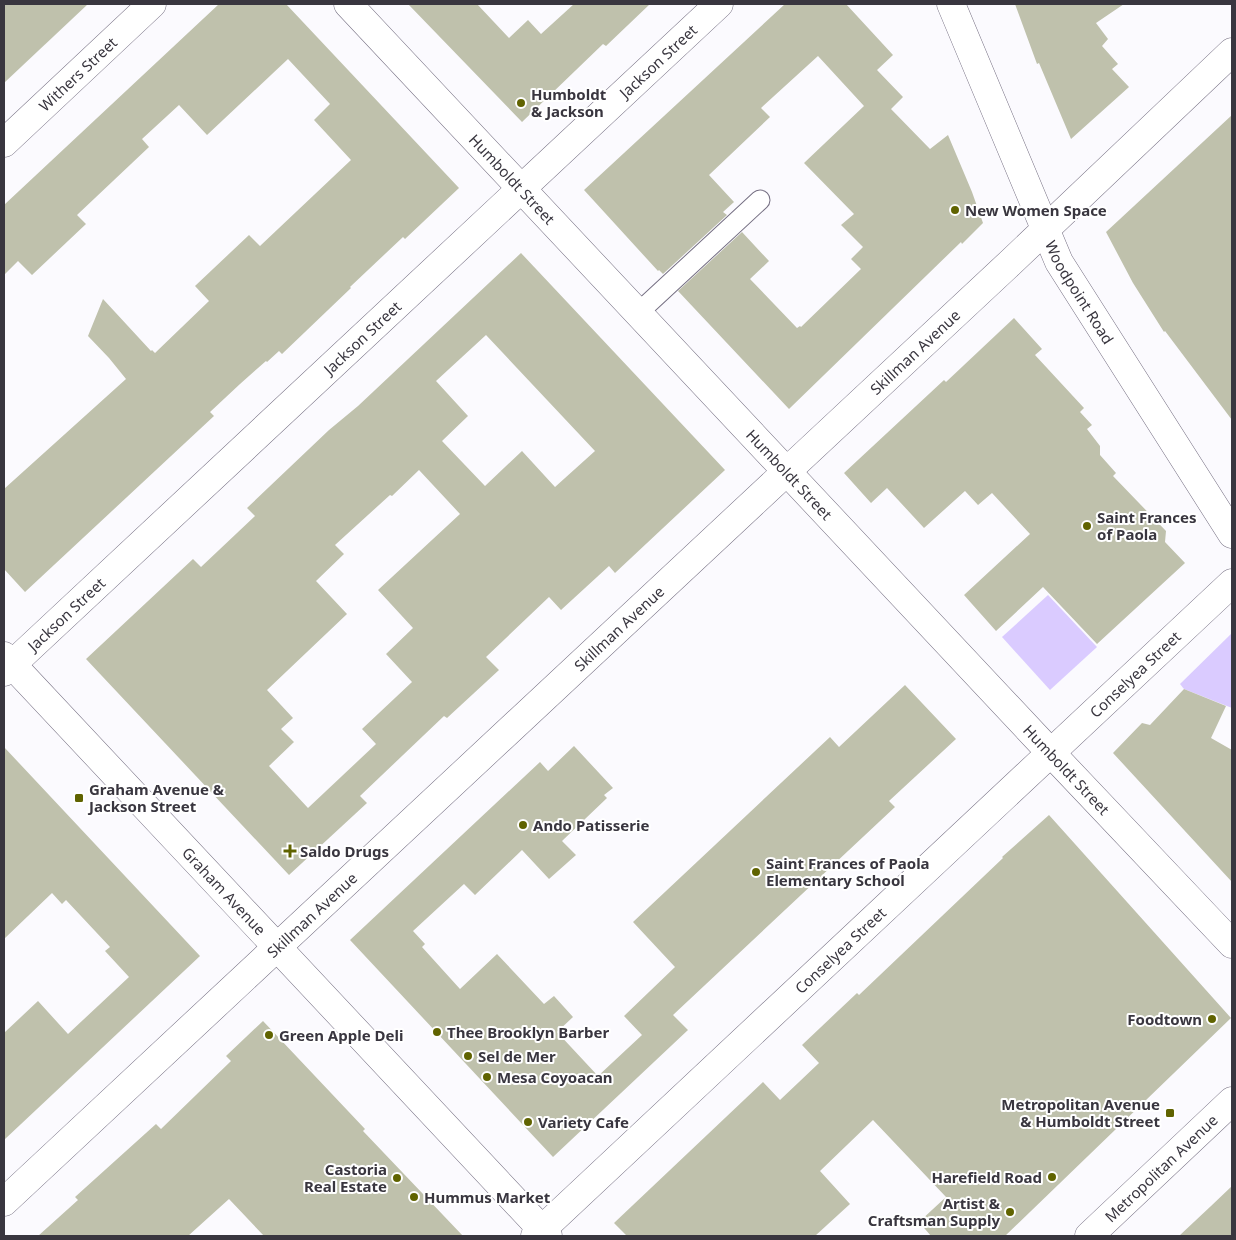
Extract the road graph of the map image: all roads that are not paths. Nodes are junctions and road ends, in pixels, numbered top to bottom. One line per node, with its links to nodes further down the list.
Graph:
1 (152, 4): 6 (street, Withers Street)
2 (348, 4): 7 (street, Humboldt Street)
3 (719, 4): 7 (street, Jackson Street)
4 (951, 4): 9 (street, Woodpoint Road)
5 (1232, 52): 9 (street, Skillman Avenue)
6 (4, 143)
7 (521, 190): 10 (street, Humboldt Street); 14 (street, Jackson Street)
8 (760, 200): 10 (lane)
9 (1046, 228): 11 (street, Skillman Avenue); 12 (street, Woodpoint Road)
10 (638, 313): 11 (street, Humboldt Street)
11 (787, 471): 15 (street, Humboldt Street); 17 (street, Skillman Avenue)
12 (1232, 534)
13 (1232, 583): 15 (street, Conselyea Street)
14 (6, 664): 17 (street, Graham Avenue)
15 (1051, 753): 16 (street, Humboldt Street); 20 (street, Conselyea Street)
16 (1232, 944)
17 (277, 946): 19 (street, Skillman Avenue); 20 (street, Graham Avenue)
18 (1232, 1101): 21 (street, Metropolitan Avenue)
19 (4, 1202)
20 (542, 1234)
21 (1088, 1236)

